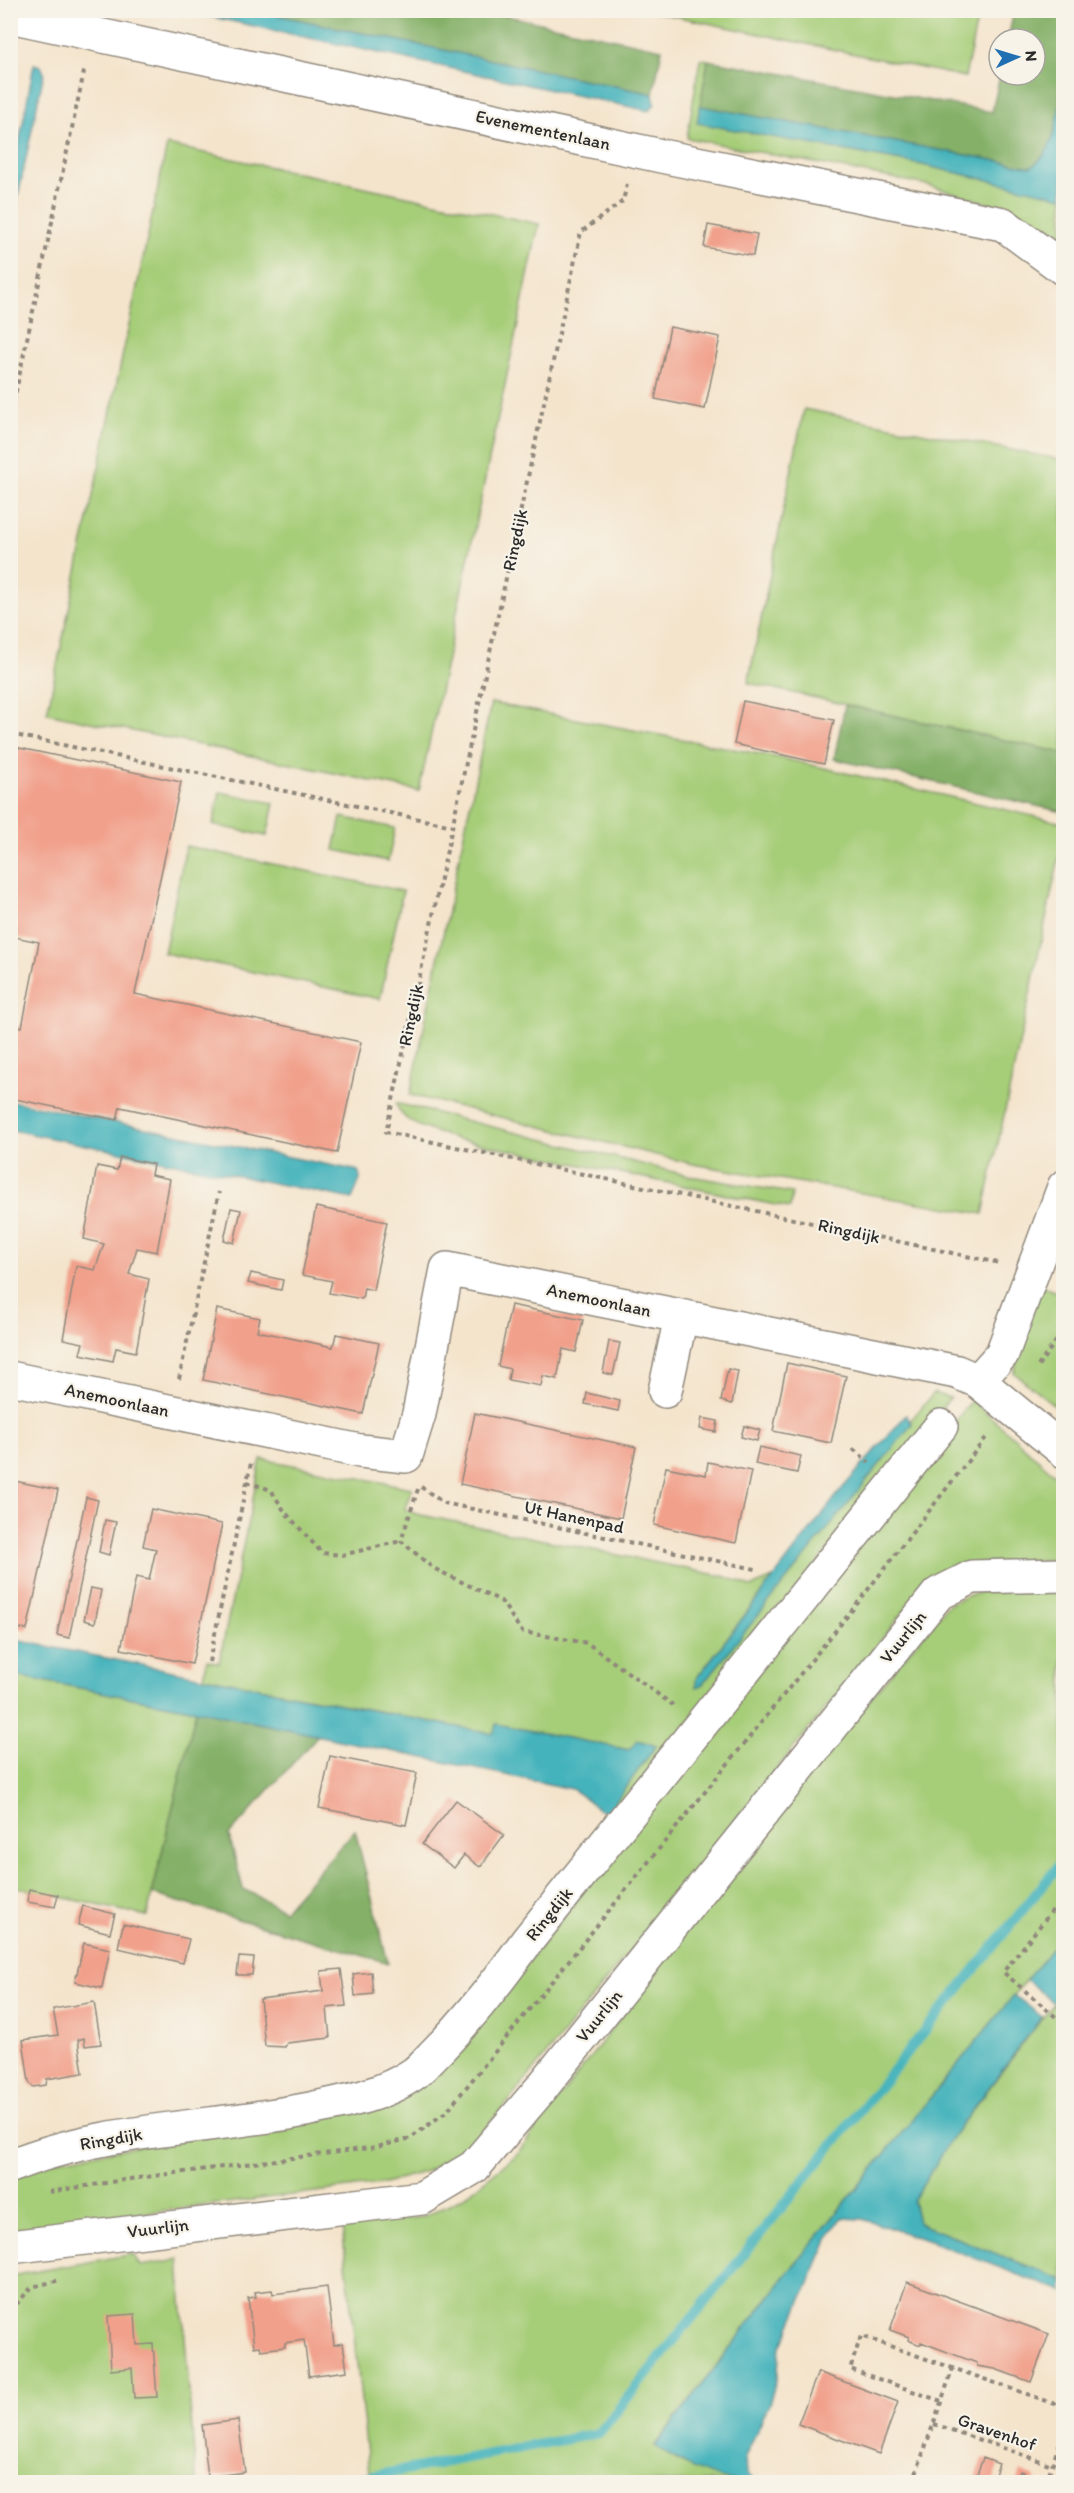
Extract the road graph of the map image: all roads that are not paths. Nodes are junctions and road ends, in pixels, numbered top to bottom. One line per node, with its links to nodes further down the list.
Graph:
1 (10, 16): 2 (street, Evenementenlaan)
2 (1064, 269)
3 (1064, 1187): 6 (street)
4 (681, 1317): 5 (street, Anemoonlaan); 6 (street, Anemoonlaan); 7 (street)
5 (10, 1378)
6 (978, 1381): 9 (street, Anemoonlaan)
7 (665, 1391)
8 (940, 1425): 11 (street, Ringdijk)
9 (1064, 1451)
10 (1064, 1575): 12 (street, Vuurlijn)
11 (10, 2166)
12 (10, 2247)

